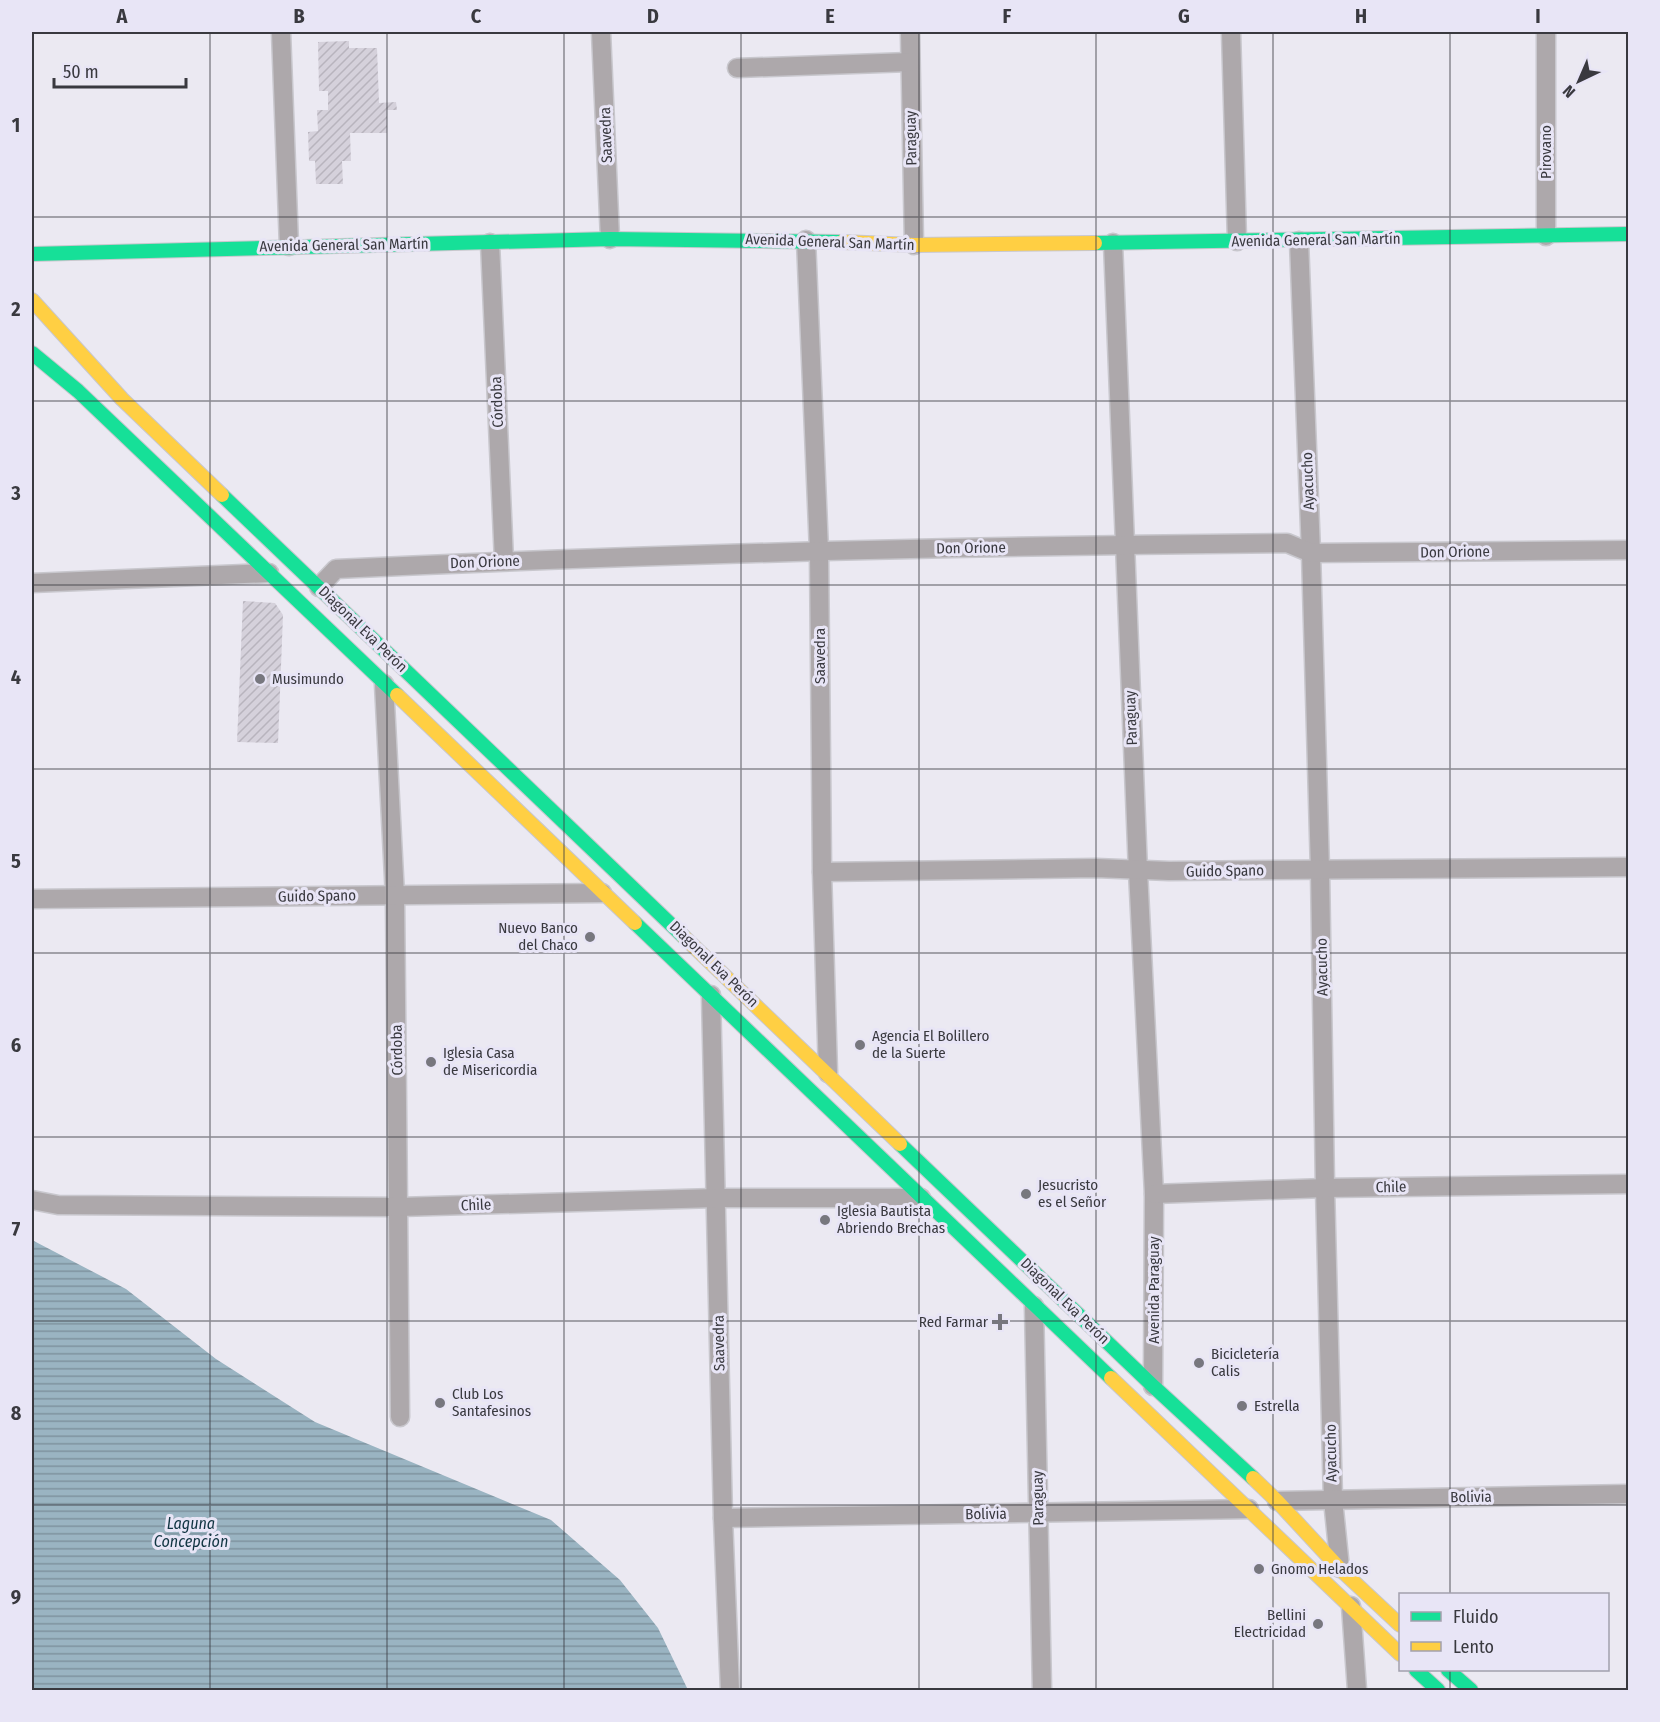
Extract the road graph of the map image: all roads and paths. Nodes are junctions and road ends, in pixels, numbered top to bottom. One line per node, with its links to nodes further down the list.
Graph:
1 (281, 32): 17 (street)
2 (602, 32): 10 (street, Saavedra)
3 (910, 32): 6 (street, Paraguay)
4 (1231, 32): 12 (street)
5 (1546, 32): 9 (street, Pirovano)
6 (910, 62): 7 (street); 16 (street, Paraguay)
7 (737, 68)
8 (1629, 234): 9 (main road, Avenida General San Martín)
9 (1546, 236): 13 (main road, Avenida General San Martín)
10 (610, 239): 11 (main road, Avenida General San Martín); 14 (main road, Avenida General San Martín)
11 (806, 240): 16 (main road, Avenida General San Martín); 23 (street, Saavedra)
12 (1237, 241): 13 (main road, Avenida General San Martín); 15 (main road, Avenida General San Martín)
13 (1299, 241): 24 (street, Ayacucho)
14 (490, 243): 17 (main road, Avenida General San Martín); 25 (street, Córdoba)
15 (1113, 243): 16 (main road, Avenida General San Martín); 21 (street, Paraguay)
16 (914, 245)
17 (289, 246): 18 (main road, Avenida General San Martín)
18 (32, 254)
19 (32, 300): 28 (main road, Diagonal Eva Perón)
20 (32, 353): 26 (main road, Diagonal Eva Perón)
21 (1124, 545): 23 (street, Don Orione); 24 (street, Don Orione); 32 (street, Paraguay)
22 (1629, 550): 24 (street, Don Orione)
23 (819, 551): 25 (street, Don Orione); 33 (street, Saavedra)
24 (1311, 553): 31 (street, Ayacucho)
25 (504, 561): 28 (street, Don Orione)
26 (269, 573): 27 (street); 29 (main road, Diagonal Eva Perón)
27 (32, 583)
28 (319, 587): 38 (main road, Diagonal Eva Perón)
29 (384, 684): 34 (main road, Diagonal Eva Perón); 35 (street, Córdoba)
30 (1629, 867): 31 (street, Guido Spano)
31 (1320, 870): 32 (street, Guido Spano); 40 (street, Ayacucho)
32 (1138, 871): 33 (street, Guido Spano); 41 (street, Paraguay)
33 (822, 872): 38 (street, Saavedra)
34 (602, 893): 35 (street, Guido Spano); 37 (main road, Diagonal Eva Perón)
35 (395, 896): 36 (street, Guido Spano); 45 (street, Córdoba)
36 (32, 899)
37 (711, 995): 42 (street, Saavedra); 43 (main road, Diagonal Eva Perón)
38 (828, 1073): 47 (main road, Diagonal Eva Perón)
39 (1629, 1184): 40 (street, Chile)
40 (1325, 1188): 41 (street, Chile); 50 (street, Ayacucho)
41 (1154, 1194): 47 (street, Avenida Paraguay)
42 (716, 1198): 43 (street, Chile); 45 (street, Chile); 54 (street, Saavedra)
43 (921, 1198): 46 (main road, Diagonal Eva Perón)
44 (32, 1200): 45 (street, Chile)
45 (399, 1207): 48 (street, Córdoba)
46 (1034, 1306): 52 (main road, Diagonal Eva Perón); 53 (street, Paraguay)
47 (1154, 1386): 51 (main road, Diagonal Eva Perón)
48 (400, 1418)
49 (1629, 1494): 50 (street, Bolivia)
50 (1333, 1500): 51 (street, Bolivia); 55 (street, Ayacucho)
51 (1277, 1501): 55 (main road, Diagonal Eva Perón)
52 (1249, 1509): 53 (street, Bolivia); 56 (main road, Diagonal Eva Perón)
53 (1038, 1513): 54 (street, Bolivia); 62 (street, Paraguay)
54 (723, 1518): 61 (street, Saavedra)
55 (1340, 1569): 56 (street, Ayacucho); 57 (main road, Diagonal Eva Perón)
56 (1352, 1608): 58 (main road, Diagonal Eva Perón); 63 (street, Ayacucho)
57 (1399, 1623)
58 (1399, 1652)
59 (1417, 1671): 64 (main road)
60 (1449, 1671): 65 (main road)
61 (730, 1690)
62 (1042, 1690)
63 (1357, 1690)
64 (1438, 1690)
65 (1471, 1690)

